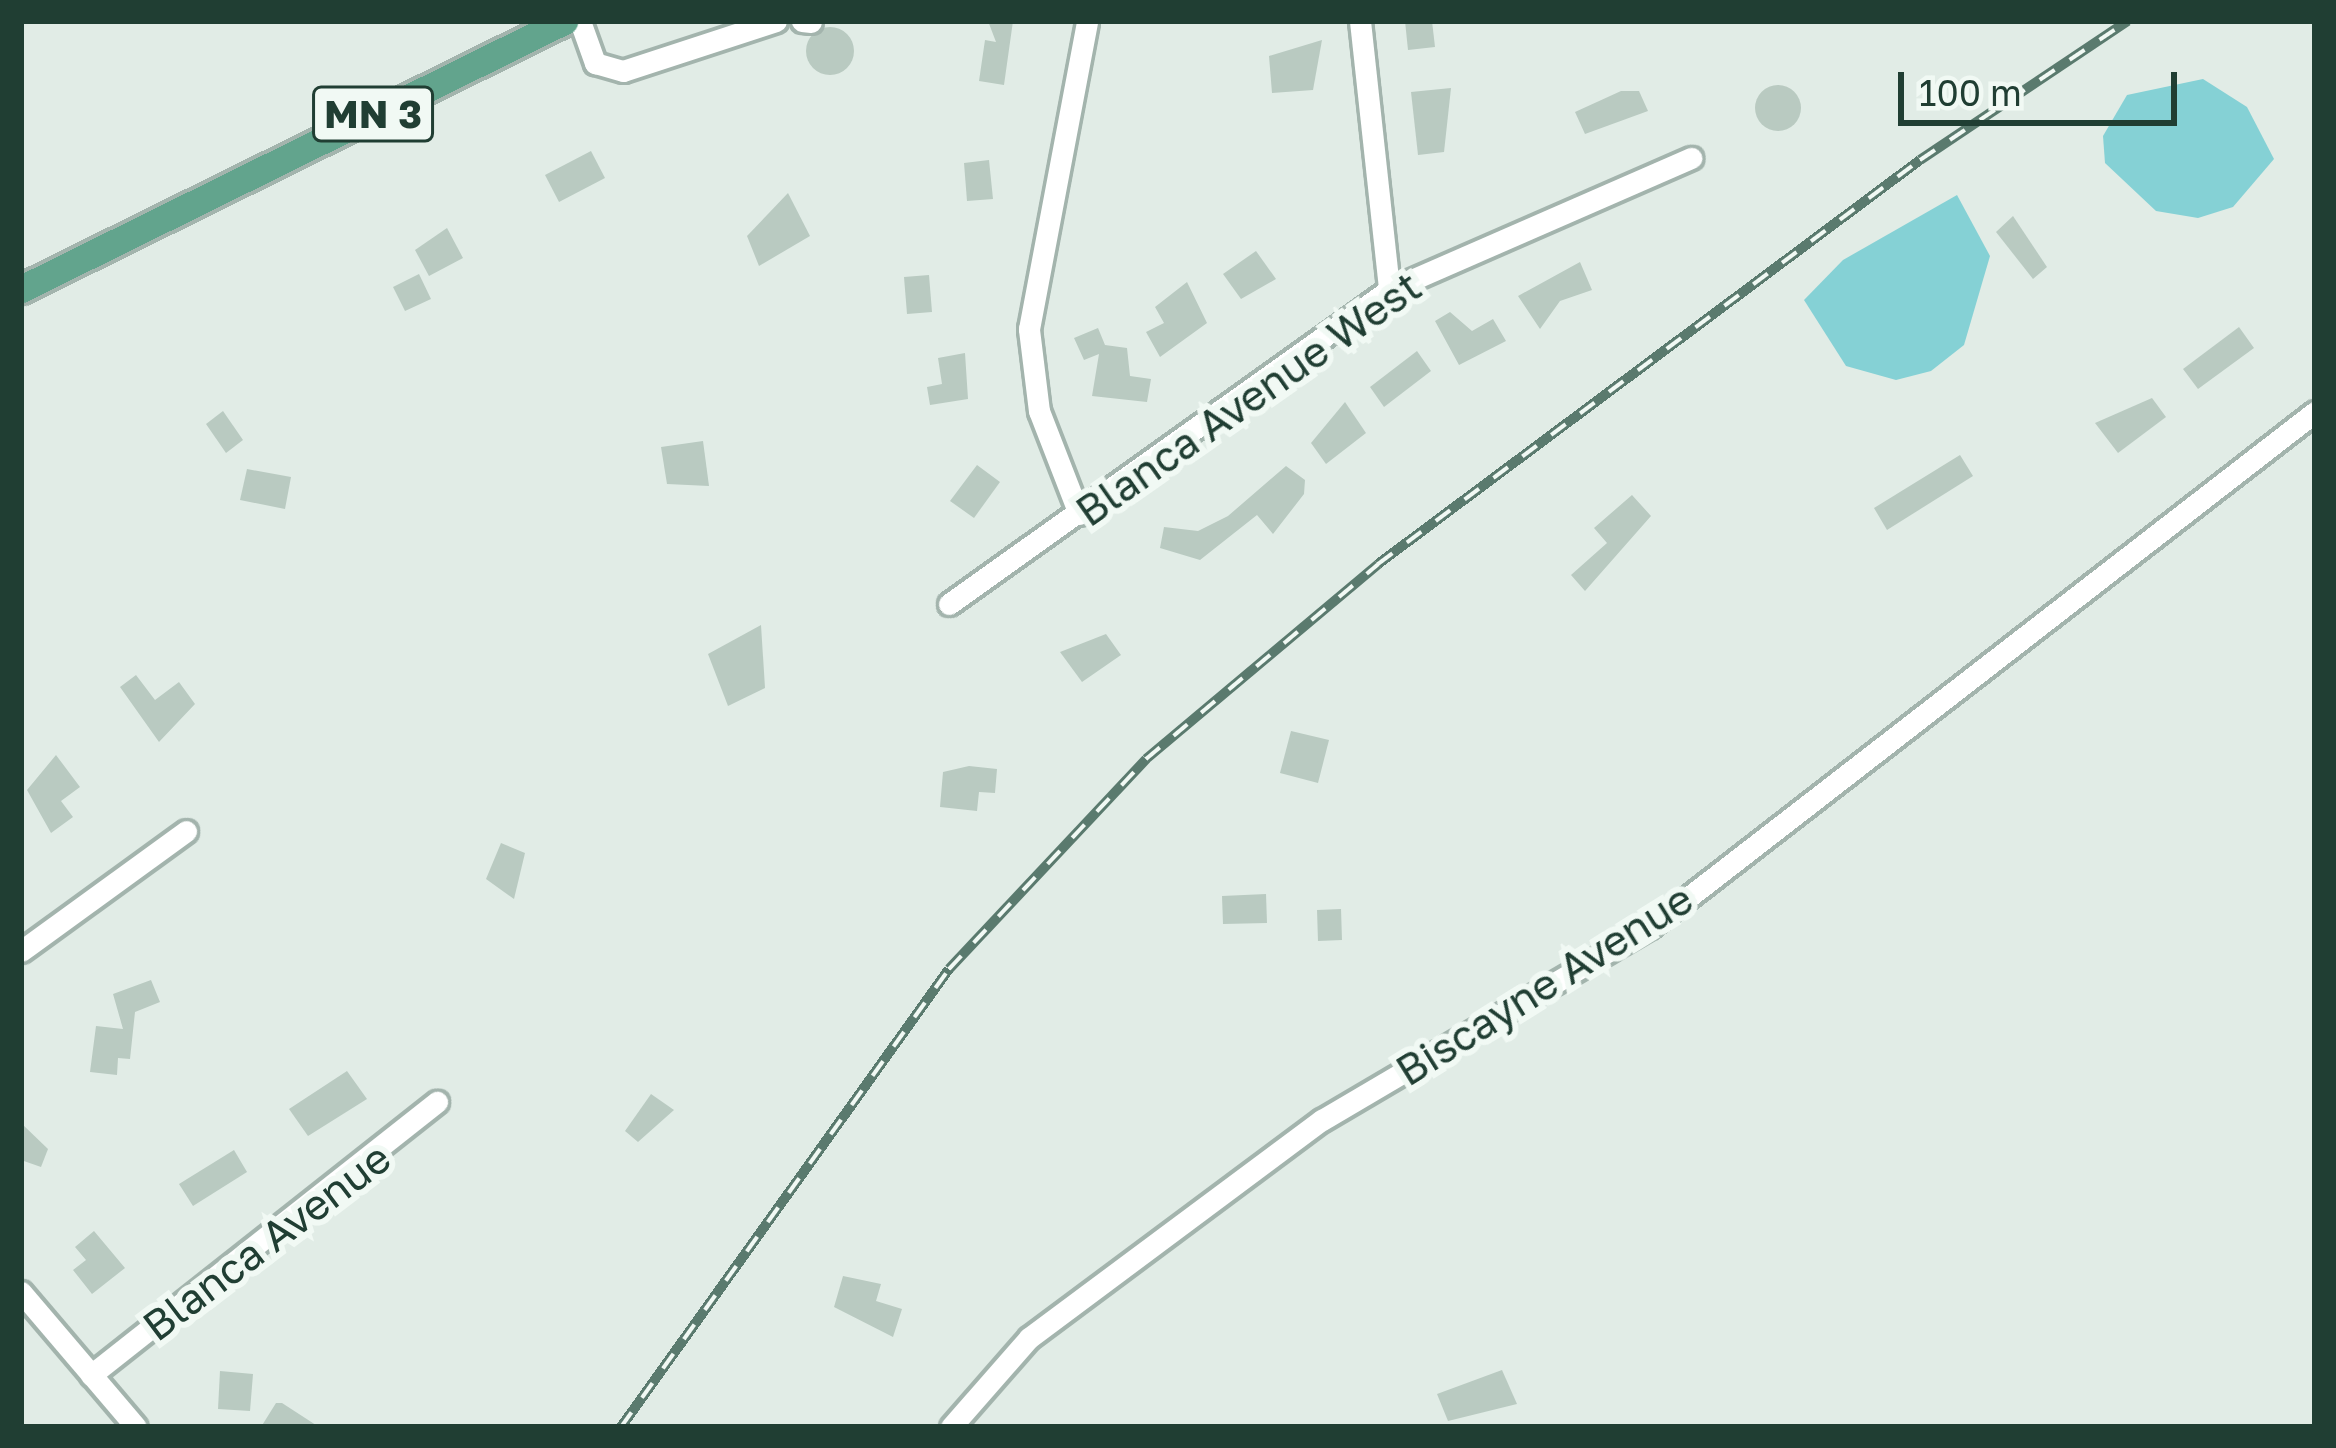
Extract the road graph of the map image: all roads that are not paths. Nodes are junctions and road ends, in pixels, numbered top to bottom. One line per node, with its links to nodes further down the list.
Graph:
1 (564, 21): 7 (main road, MN 3)
2 (580, 21): 3 (street)
3 (776, 21)
4 (1087, 21): 10 (street)
5 (1360, 21): 8 (street)
6 (1691, 158): 8 (street, Blanca Avenue West)
7 (21, 289)
8 (1389, 290): 10 (street, Blanca Avenue West)
9 (2315, 412): 17 (street, Biscayne Avenue)
10 (1079, 514): 11 (street, Blanca Avenue West)
11 (949, 604)
12 (185, 830): 13 (street)
13 (21, 951)
14 (437, 1102): 16 (street, Blanca Avenue)
15 (21, 1292): 16 (street)
16 (91, 1375): 18 (street)
17 (954, 1426)
18 (136, 1427)

